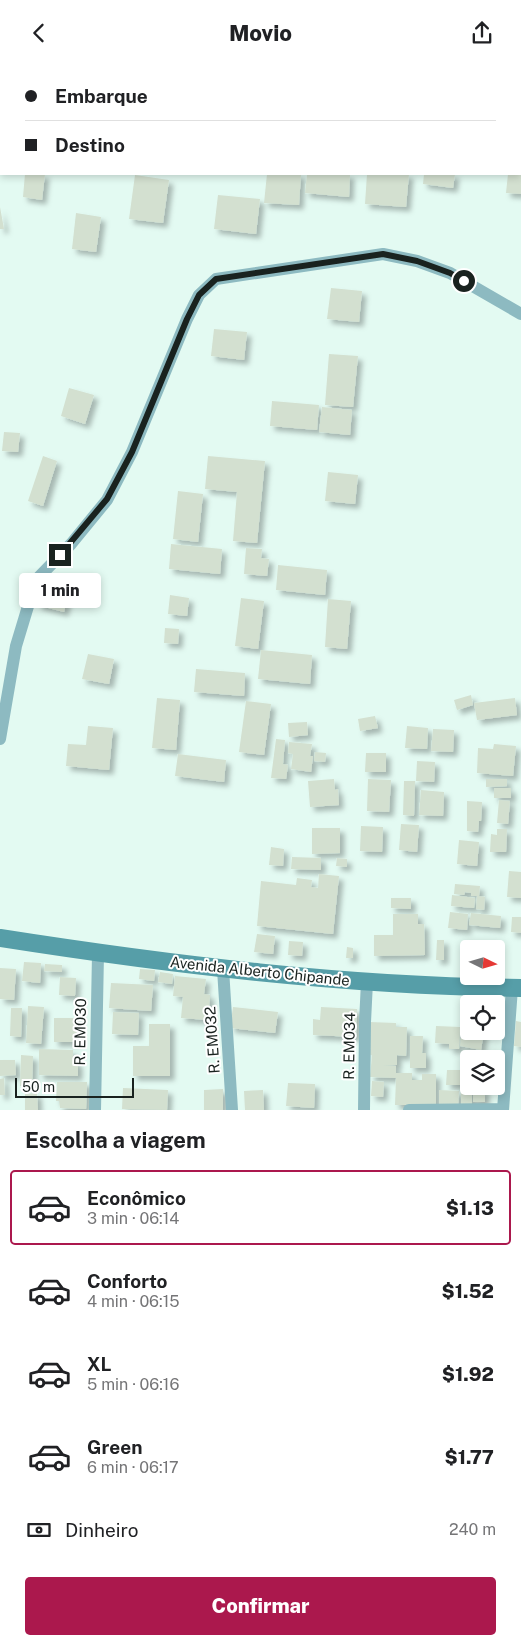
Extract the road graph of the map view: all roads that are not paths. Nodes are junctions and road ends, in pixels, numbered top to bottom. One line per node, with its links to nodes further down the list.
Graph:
1 (521, 314): 2 (street)
2 (0, 739)
3 (0, 938): 4 (main road, Avenida Alberto Chipande)
4 (98, 954): 5 (main road, Avenida Alberto Chipande); 8 (street, R. EM030)
5 (223, 969): 6 (main road, Avenida Alberto Chipande); 9 (street, R. EM032)
6 (367, 982): 7 (main road, Avenida Alberto Chipande); 10 (street, R. EM034)
7 (517, 988): 12 (street)
8 (95, 1110)
9 (232, 1110)
10 (364, 1110)
11 (409, 1110): 12 (street)
12 (503, 1110)

